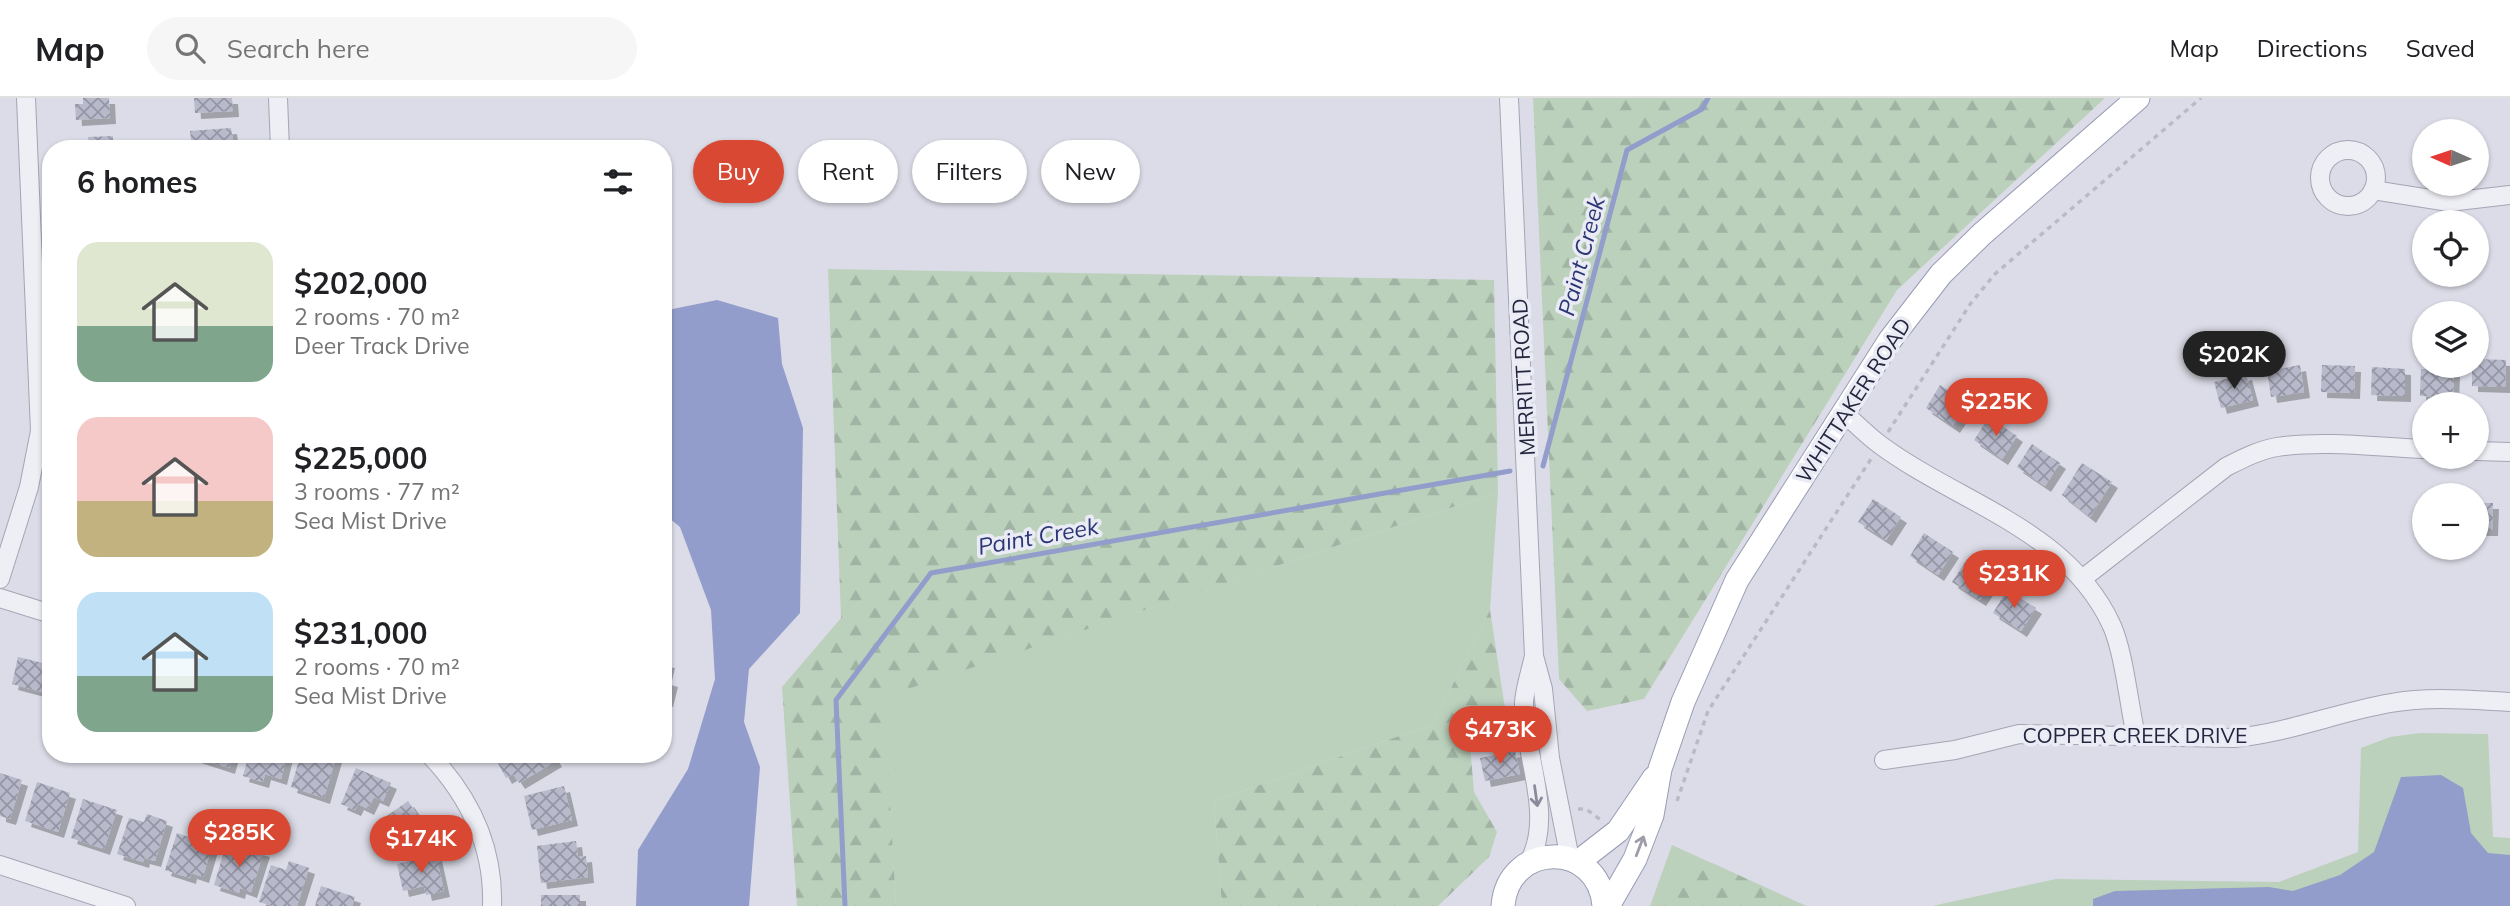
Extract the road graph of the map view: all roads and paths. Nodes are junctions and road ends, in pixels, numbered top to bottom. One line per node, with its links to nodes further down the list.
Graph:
1 (26, 98): 15 (street)
2 (278, 98): 6 (street)
3 (1509, 98): 19 (street, MERRITT ROAD)
4 (2138, 98): 9 (main road, WHITTAKER ROAD)
5 (2201, 98): 10 (path)
6 (280, 140)
7 (2374, 190): 8 (street)
8 (2510, 195)
9 (1843, 412): 16 (street); 24 (main road, WHITTAKER ROAD)
10 (1887, 433)
11 (2412, 449): 16 (street)
12 (2489, 451): 13 (street)
13 (2510, 452)
14 (1873, 456): 25 (path)
15 (0, 579)
16 (2082, 579): 21 (street)
17 (0, 598): 18 (street)
18 (42, 611)
19 (1534, 656): 28 (street, MERRITT ROAD); 29 (street, MERRITT ROAD, one-way to 29)
20 (2510, 702): 21 (street, COPPER CREEK DRIVE)
21 (2136, 736): 22 (street, COPPER CREEK DRIVE)
22 (1884, 760)
23 (437, 763): 33 (street)
24 (1660, 769): 28 (main road, WHITTAKER ROAD); 36 (main road, WHITTAKER ROAD, one-way to 24)
25 (1674, 808)
26 (1571, 811): 27 (path)
27 (1607, 826)
28 (1574, 861): 29 (main road); 36 (main road)
29 (1529, 862): 31 (main road)
30 (0, 865): 32 (street)
31 (1508, 883): 34 (main road); 35 (main road)
32 (126, 906)
33 (492, 906)
34 (1483, 906)
35 (1503, 906)
36 (1606, 906)

